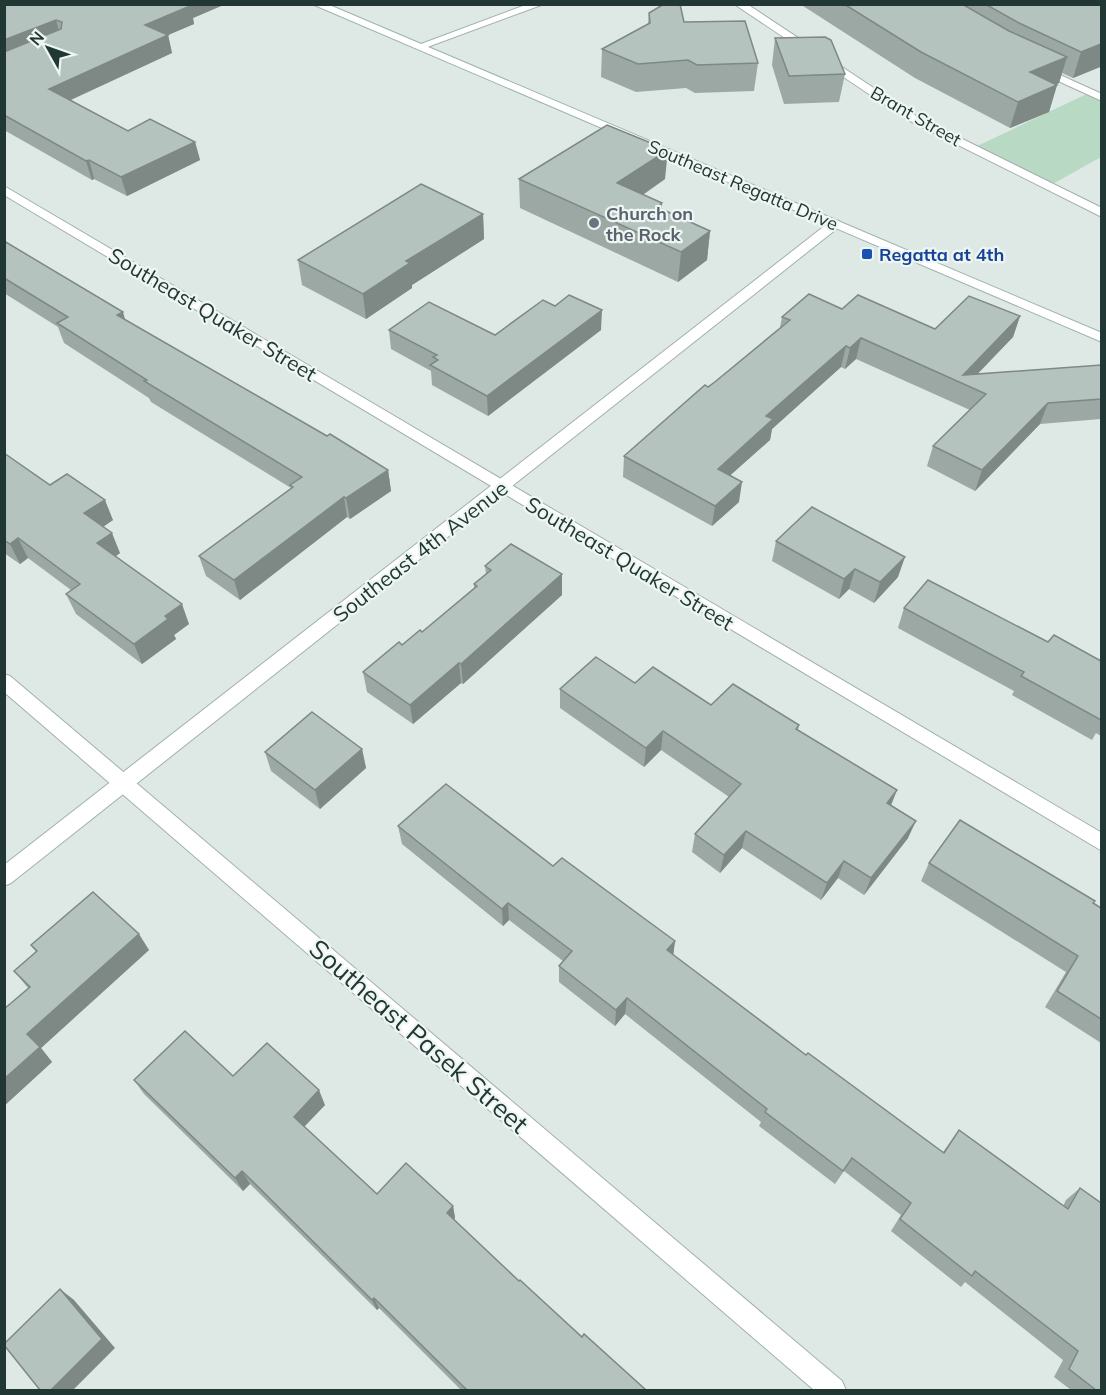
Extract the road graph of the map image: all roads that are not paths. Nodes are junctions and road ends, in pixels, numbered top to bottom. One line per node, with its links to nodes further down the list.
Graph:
1 (317, 4): 4 (street, Southeast Regatta Drive)
2 (539, 4): 4 (street)
3 (739, 4): 8 (street, Brant Street)
4 (418, 47): 9 (street, Southeast Regatta Drive)
5 (1028, 63): 6 (street)
6 (1101, 98)
7 (4, 190): 11 (street, Southeast Quaker Street)
8 (1101, 213)
9 (836, 224): 10 (street, Southeast Regatta Drive); 11 (street, Southeast 4th Avenue)
10 (1101, 338)
11 (502, 486): 13 (street, Southeast 4th Avenue); 14 (street, Southeast Quaker Street)
12 (4, 681): 13 (street, Southeast Pasek Street)
13 (124, 783): 15 (street, Southeast 4th Avenue); 16 (street, Southeast Pasek Street)
14 (1101, 843)
15 (4, 877)
16 (833, 1390)

